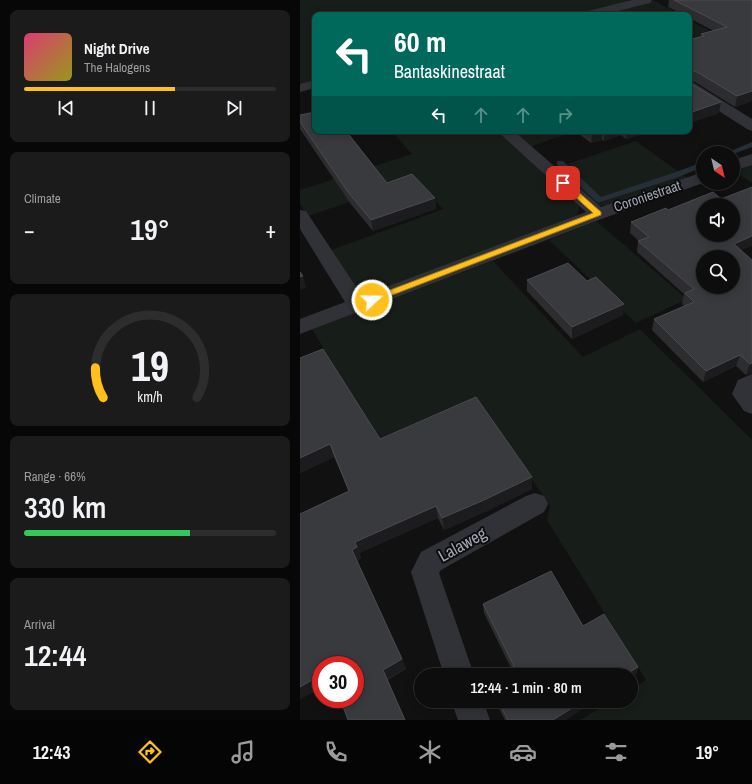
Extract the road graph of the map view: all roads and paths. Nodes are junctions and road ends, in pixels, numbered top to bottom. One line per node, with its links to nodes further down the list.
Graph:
1 (646, 0): 2 (street)
2 (600, 12)
3 (312, 85): 4 (street)
4 (300, 88)
5 (692, 88): 6 (street)
6 (752, 126)
7 (508, 134): 11 (street)
8 (752, 159): 9 (street)
9 (740, 163)
10 (696, 179): 11 (street, Coroniestraat)
11 (598, 214): 13 (street, Coroniestraat)
12 (300, 215): 13 (street)
13 (357, 305): 14 (street, Coroniestraat)
14 (300, 327)
15 (752, 383): 16 (street)
16 (752, 405)
17 (535, 504): 18 (street, Lalaweg)
18 (457, 668)
19 (470, 708): 20 (street)
20 (474, 720)

